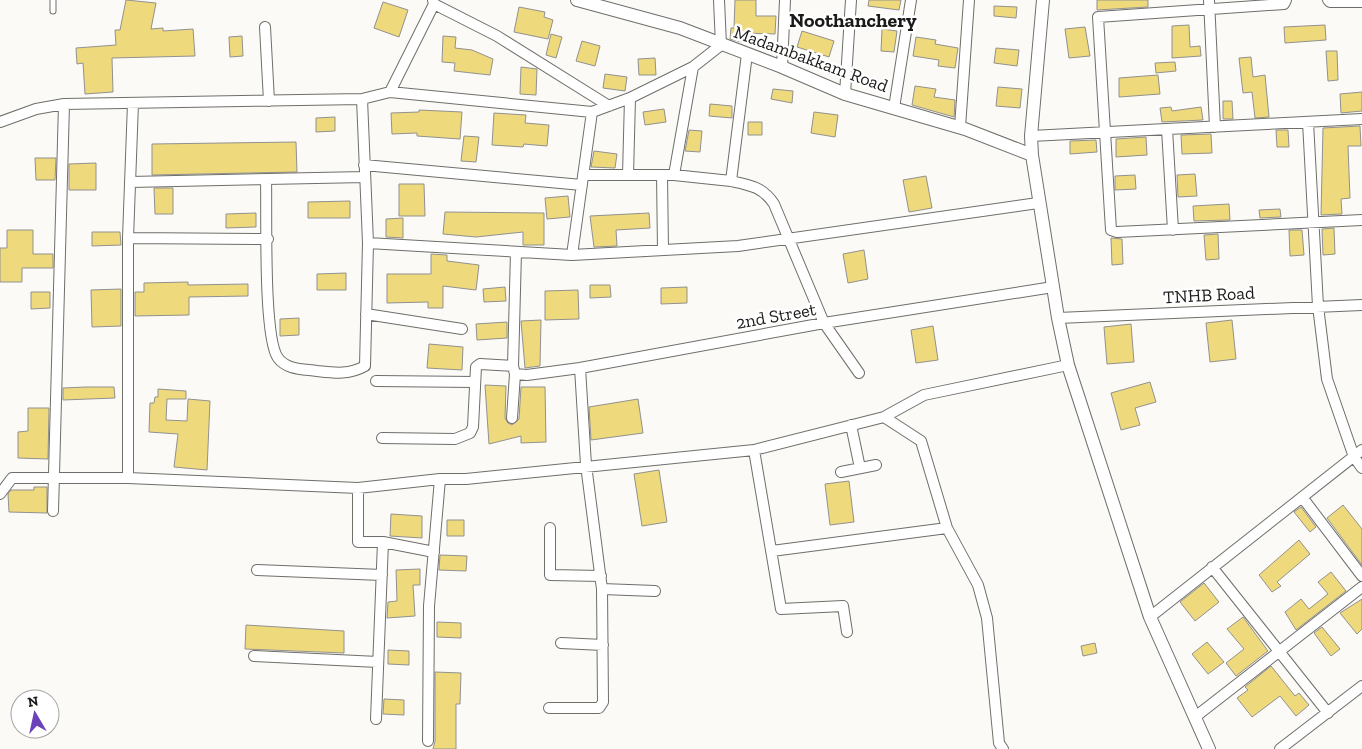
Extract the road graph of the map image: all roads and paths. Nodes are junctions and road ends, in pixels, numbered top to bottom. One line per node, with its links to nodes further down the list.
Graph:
1 (53, 0): 14 (lane)
2 (577, 0): 16 (street, Madambakkam Road)
3 (719, 0): 16 (street)
4 (785, 0): 19 (street)
5 (851, 0): 21 (street)
6 (911, 0): 28 (street)
7 (969, 0): 34 (street)
8 (1043, 0): 37 (street)
9 (1286, 0): 13 (street)
10 (1328, 0): 12 (street)
11 (434, 2): 20 (street); 27 (street)
12 (1362, 2)
13 (1210, 5): 33 (street); 36 (street)
14 (53, 11)
15 (265, 27): 24 (street)
16 (721, 45): 17 (street, Madambakkam Road); 18 (street)
17 (747, 54): 19 (street, Madambakkam Road); 46 (street)
18 (693, 67): 22 (street); 40 (street)
19 (782, 67): 21 (street, Madambakkam Road)
20 (390, 92): 23 (street); 29 (street)
21 (845, 94): 28 (street, Madambakkam Road)
22 (630, 98): 27 (street); 41 (street)
23 (362, 99): 24 (street); 39 (street)
24 (269, 100): 25 (street)
25 (133, 103): 26 (street); 47 (street)
26 (64, 104): 31 (street); 84 (street)
27 (609, 106): 29 (street)
28 (894, 108): 34 (street, Madambakkam Road)
29 (592, 112): 45 (street)
30 (1362, 119): 32 (street)
31 (0, 122)
32 (1308, 122): 33 (street); 50 (street)
33 (1215, 127): 35 (street)
34 (960, 128): 38 (street, Madambakkam Road)
35 (1167, 129): 36 (street); 51 (street)
36 (1104, 132): 37 (street); 51 (street)
37 (1031, 136): 38 (street)
38 (1032, 155): 48 (street)
39 (364, 165): 43 (street); 45 (street)
40 (674, 174): 42 (street); 46 (street)
41 (628, 175): 42 (street); 45 (street)
42 (662, 175): 56 (street)
43 (365, 177): 44 (street); 55 (street)
44 (266, 179): 47 (street); 53 (street)
45 (583, 180): 58 (street)
46 (731, 181): 54 (street)
47 (130, 182): 52 (street)
48 (1038, 203): 54 (street); 59 (street)
49 (1362, 220): 50 (street)
50 (1314, 222): 51 (street); 61 (street)
51 (1173, 230)
52 (128, 238): 53 (street); 85 (street)
53 (268, 239): 62 (street)
54 (789, 240): 56 (street); 64 (street)
55 (368, 244): 57 (street); 62 (street)
56 (663, 250): 58 (street)
57 (516, 252): 58 (street); 68 (street)
58 (572, 255)
59 (1053, 287): 63 (street); 64 (street, 2nd Street)
60 (1362, 305): 61 (street, TNHB Road)
61 (1318, 306): 63 (street, TNHB Road); 78 (street)
62 (366, 314): 65 (street)
63 (1058, 318): 66 (street)
64 (824, 323): 67 (street, 2nd Street); 69 (street)
65 (462, 329)
66 (1068, 365): 72 (street); 104 (street)
67 (580, 368): 68 (street, 2nd Street); 80 (street)
68 (514, 370): 71 (street, 2nd Street); 73 (street)
69 (859, 373)
70 (376, 381): 71 (street)
71 (475, 382): 75 (street)
72 (884, 417): 74 (street); 92 (street)
73 (512, 418)
74 (851, 425): 76 (street); 81 (street)
75 (382, 438)
76 (754, 450): 80 (street); 94 (street)
77 (1362, 450): 78 (street)
78 (1354, 458): 82 (street); 89 (street)
79 (876, 464): 81 (street)
80 (586, 466): 86 (street); 99 (street)
81 (860, 468): 83 (street)
82 (1362, 468)
83 (841, 472)
84 (54, 477): 85 (street); 88 (street); 90 (street)
85 (128, 478): 87 (street)
86 (440, 479): 87 (street); 95 (street)
87 (358, 488): 93 (street)
88 (0, 494)
89 (1302, 497): 96 (street); 100 (street)
90 (53, 511)
91 (550, 528): 99 (street)
92 (947, 528): 94 (street); 117 (street)
93 (383, 542): 95 (street); 98 (street)
94 (772, 551): 105 (street)
95 (434, 552): 116 (street)
96 (1212, 567): 104 (street); 108 (street)
97 (257, 570): 98 (street)
98 (382, 575): 110 (street)
99 (601, 576): 102 (street)
100 (1362, 576)
101 (1362, 587): 108 (street)
102 (602, 589): 103 (street); 107 (street)
103 (655, 591)
104 (1150, 617): 114 (street)
105 (847, 632)
106 (561, 643): 107 (street)
107 (603, 645): 112 (street)
108 (1280, 653): 113 (street); 114 (street)
109 (254, 656): 110 (street)
110 (378, 662): 115 (street)
111 (1362, 686): 113 (street)
112 (549, 708)
113 (1328, 713): 119 (street)
114 (1195, 717): 118 (street)
115 (376, 719)
116 (428, 741)
117 (1003, 749)
118 (1210, 749)
119 (1280, 749)

